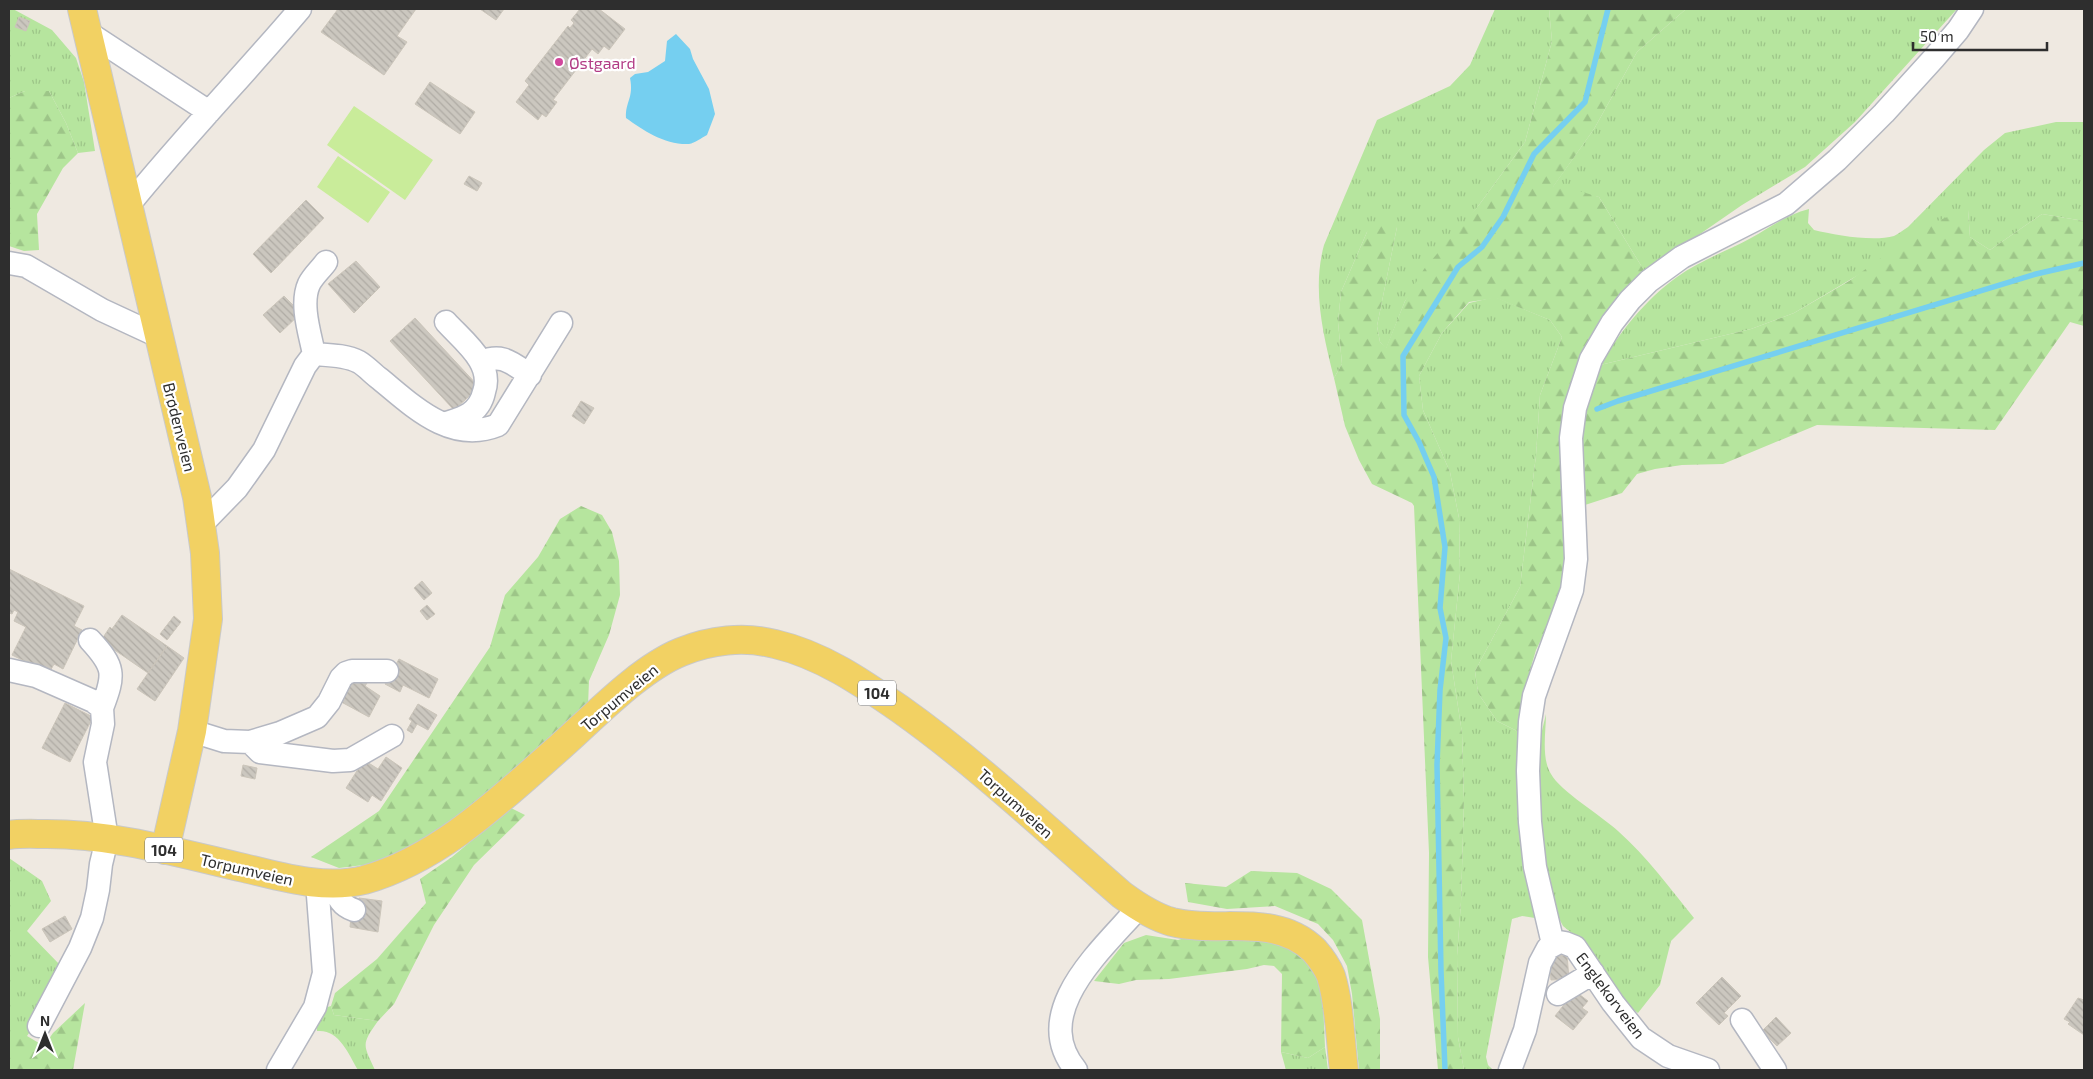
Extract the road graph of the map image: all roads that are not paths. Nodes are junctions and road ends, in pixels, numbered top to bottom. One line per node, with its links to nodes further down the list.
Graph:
1 (300, 9): 4 (street)
2 (1972, 9): 29 (street)
3 (79, 16): 4 (street); 5 (main road, Brødenveien)
4 (209, 112): 5 (street)
5 (128, 206): 10 (main road, Brødenveien)
6 (326, 262): 11 (street)
7 (9, 263): 10 (street)
8 (446, 322): 12 (street)
9 (561, 323): 13 (street)
10 (158, 336): 15 (main road, Brødenveien)
11 (314, 354): 14 (street); 15 (street)
12 (481, 362): 13 (street); 14 (street)
13 (530, 375): 14 (street)
14 (444, 424)
15 (202, 524): 20 (main road, Brødenveien)
16 (90, 640): 19 (street)
17 (9, 670): 19 (street)
18 (387, 670): 22 (street)
19 (102, 708): 24 (street)
20 (192, 731): 22 (street); 25 (main road, Brødenveien)
21 (392, 736): 22 (street)
22 (250, 742)
23 (9, 835): 24 (main road, Torpumveien / 104)
24 (107, 839): 25 (main road, Torpumveien / 104); 33 (street)
25 (166, 850): 26 (main road, Torpumveien / 104)
26 (325, 883): 27 (main road, Torpumveien / 104); 28 (street); 34 (street)
27 (1139, 907): 35 (street); 36 (main road, Torpumveien / 104)
28 (354, 910)
29 (1553, 944): 30 (street, Englekorveien); 37 (street)
30 (1593, 973): 31 (street); 38 (street, Englekorveien)
31 (1558, 994)
32 (1742, 1020): 39 (street)
33 (39, 1026)
34 (278, 1070)
35 (1076, 1070)
36 (1344, 1070)
37 (1510, 1070)
38 (1708, 1070)
39 (1775, 1070)

